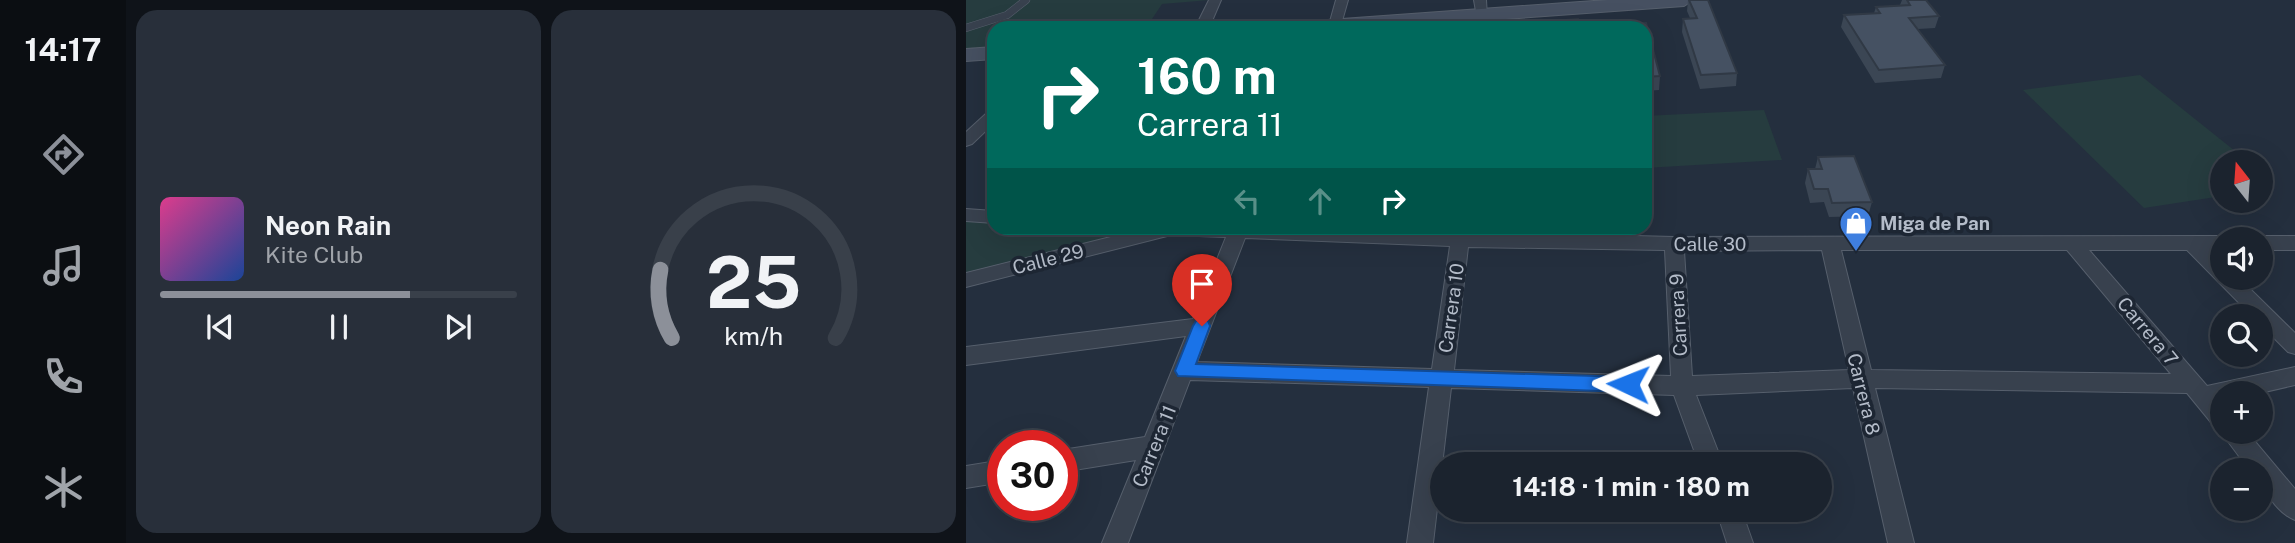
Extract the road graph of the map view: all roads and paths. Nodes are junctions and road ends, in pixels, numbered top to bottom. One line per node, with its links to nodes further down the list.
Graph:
1 (1026, 0): 7 (lane)
2 (1215, 0): 8 (street)
3 (1342, 0): 9 (street)
4 (1684, 0): 5 (main road)
5 (1608, 3): 6 (main road)
6 (1481, 7): 10 (main road)
7 (990, 21)
8 (1205, 21)
9 (1337, 21)
10 (1368, 21)
11 (987, 22): 12 (lane)
12 (966, 28)
13 (987, 54): 14 (main road)
14 (966, 55)
15 (987, 121): 16 (street)
16 (966, 141)
17 (966, 215): 18 (street)
18 (987, 216)
19 (1137, 235): 31 (street, Calle 29)
20 (1236, 235): 33 (street, Carrera 11)
21 (1337, 235): 22 (street, Calle 30)
22 (1460, 240): 27 (street, Calle 30); 38 (street, Carrera 10)
23 (2192, 243): 24 (street, Calle 30); 29 (street, Calle 30); 30 (street)
24 (2210, 243)
25 (2273, 243): 26 (street)
26 (2295, 243)
27 (1674, 244): 28 (street, Calle 30); 40 (street, Carrera 9)
28 (1830, 244): 29 (street, Calle 30); 39 (street, Carrera 8)
29 (2073, 244): 41 (street, Carrera 7)
30 (2210, 262)
31 (966, 280)
32 (2239, 290): 34 (street)
33 (1202, 326): 35 (street); 36 (street, Carrera 11)
34 (2295, 346)
35 (966, 356)
36 (1184, 371): 38 (street); 44 (street, Carrera 11)
37 (2295, 376): 41 (street)
38 (1441, 378): 40 (street); 52 (street, Carrera 10)
39 (1860, 379): 40 (street); 41 (street); 54 (street, Carrera 8)
40 (1682, 386): 45 (street, Carrera 9)
41 (2198, 390): 42 (street, Carrera 7)
42 (2210, 404)
43 (2243, 444): 49 (street)
44 (1155, 446): 46 (street); 51 (street, Carrera 11)
45 (1707, 452)
46 (1078, 458)
47 (987, 474): 48 (street)
48 (966, 477)
49 (2295, 508)
50 (1733, 522): 53 (street)
51 (1115, 543)
52 (1420, 543)
53 (1740, 543)
54 (1901, 543)

